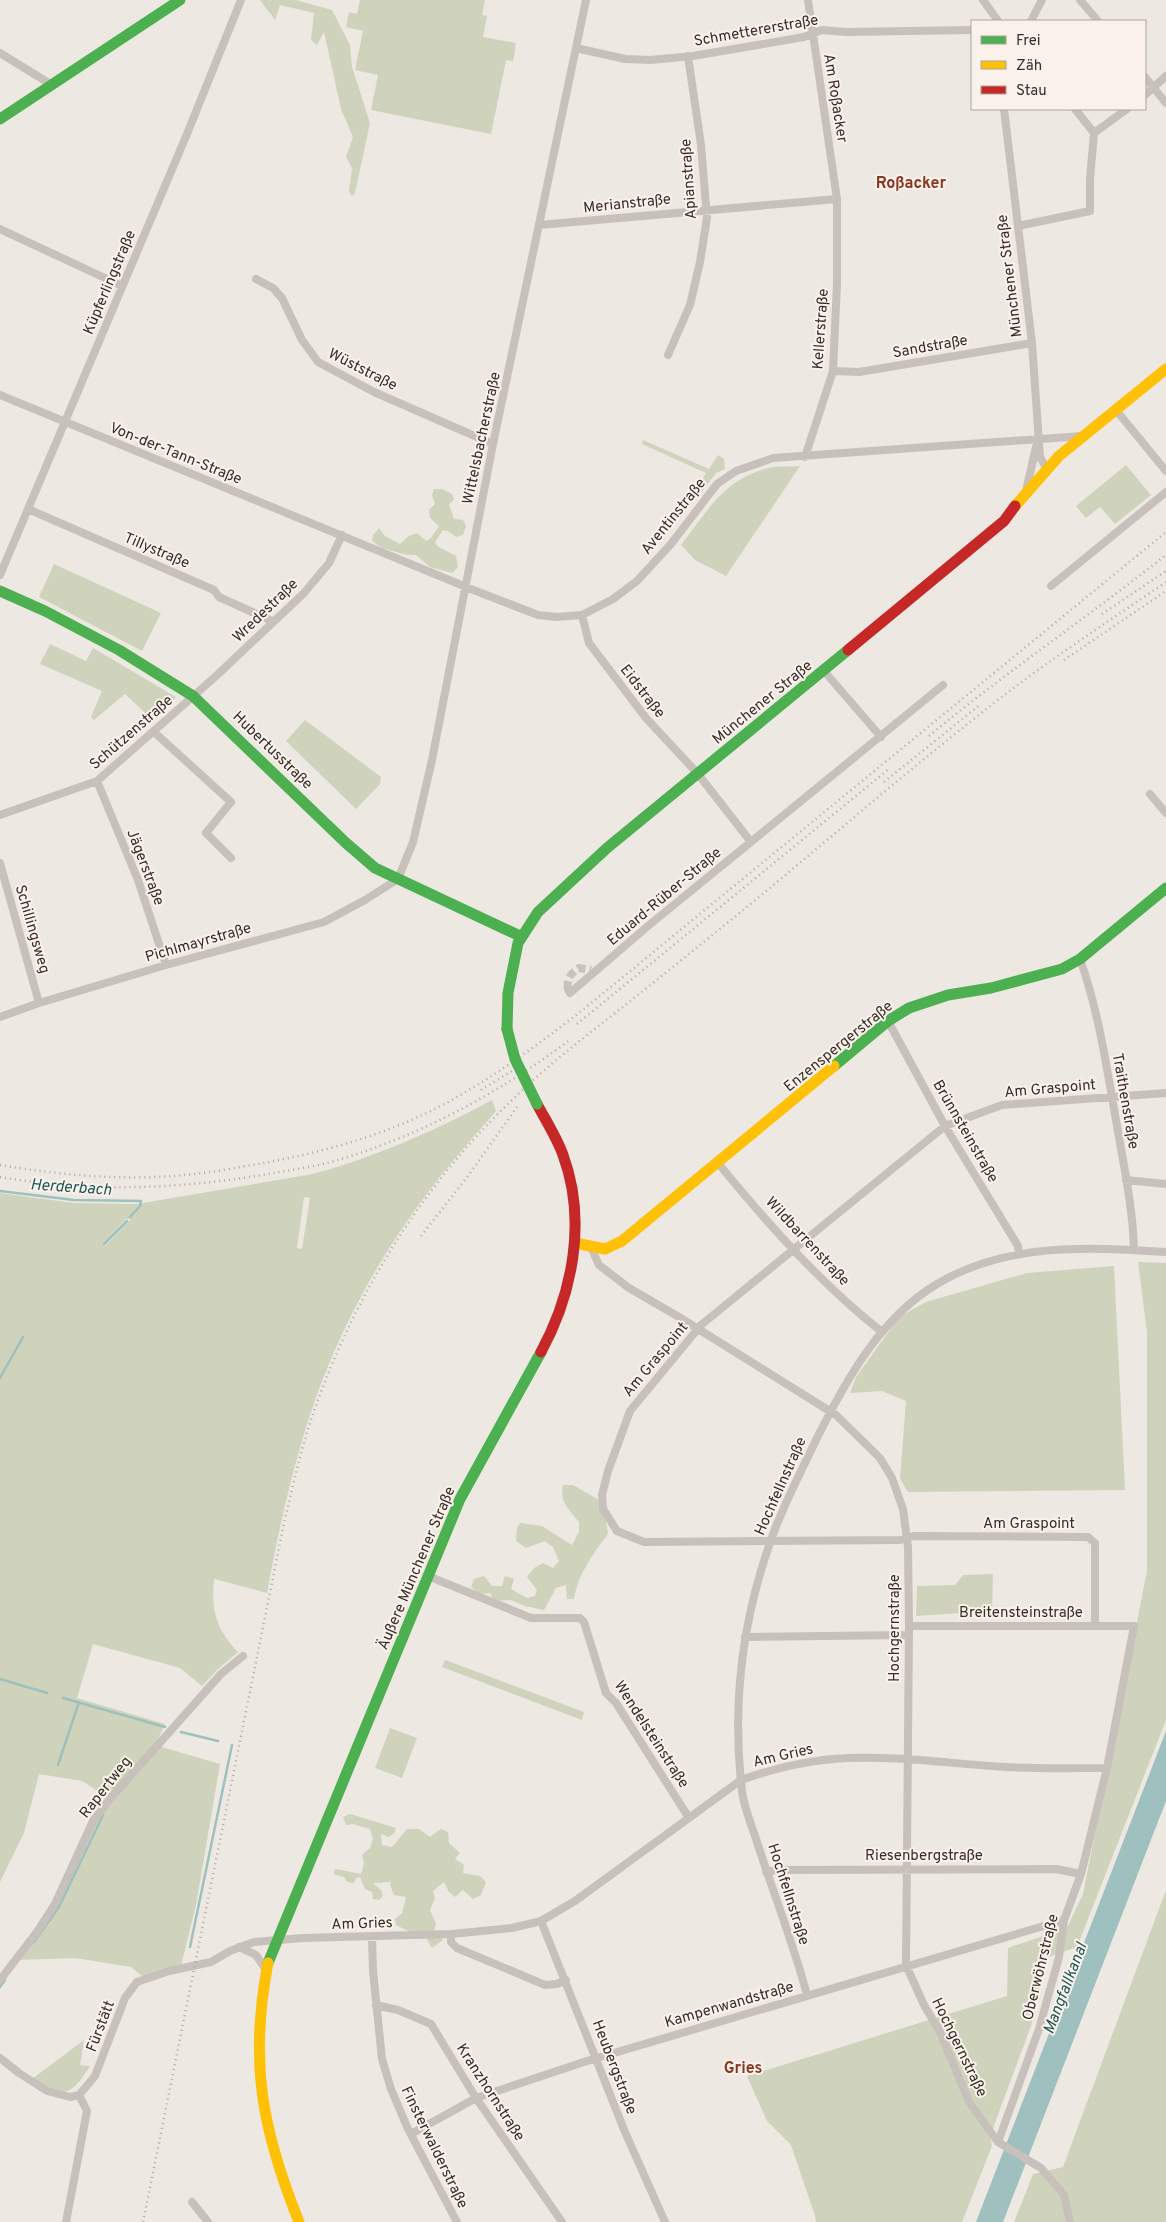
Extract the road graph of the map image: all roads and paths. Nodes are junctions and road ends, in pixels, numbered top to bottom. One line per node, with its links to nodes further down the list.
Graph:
1 (180, 0): 18 (main road)
2 (241, 0): 33 (street, Küpferlingstraße)
3 (586, 0): 13 (street, Wittelsbacherstraße)
4 (808, 0): 12 (street, Am Roßacker)
5 (983, 0): 8 (street)
6 (1042, 0): 9 (street)
7 (1080, 0): 10 (street)
8 (997, 20)
9 (1032, 20)
10 (1097, 20)
11 (971, 30): 12 (street, Schmettererstraße)
12 (812, 34): 15 (street, Schmettererstraße); 27 (street, Am Roßacker)
13 (576, 48): 15 (street, Schmettererstraße); 29 (street, Wittelsbacherstraße)
14 (0, 53): 18 (street)
15 (688, 56): 28 (street, Apianstraße)
16 (1166, 76): 19 (street)
17 (1146, 78): 19 (street)
18 (52, 85): 25 (main road)
19 (1154, 88): 20 (street); 21 (street)
20 (1146, 94)
21 (1166, 103)
22 (1004, 110): 30 (street, Münchener Straße)
23 (1076, 110): 26 (street)
24 (1126, 110): 26 (street)
25 (0, 119)
26 (1094, 133): 30 (street)
27 (837, 199): 28 (street, Merianstraße); 37 (street, Kellerstraße)
28 (707, 210): 29 (street, Merianstraße); 35 (street, Apianstraße)
29 (539, 225): 43 (street, Wittelsbacherstraße)
30 (1018, 226): 34 (street, Münchener Straße)
31 (0, 229): 33 (street)
32 (256, 279): 43 (street, Wüststraße)
33 (122, 286): 40 (street, Küpferlingstraße)
34 (1032, 343): 37 (street, Sandstraße); 42 (street, Münchener Straße)
35 (668, 355)
36 (1166, 369): 39 (main road, Münchener Straße)
37 (833, 371): 44 (street, Kellerstraße)
38 (0, 395): 40 (street, Von-der-Tann-Straße)
39 (1116, 410): 41 (main road, Münchener Straße); 46 (street)
40 (65, 423): 49 (street, Küpferlingstraße); 50 (street, Von-der-Tann-Straße)
41 (1085, 436): 42 (street, Aventinstraße); 45 (main road, Münchener Straße)
42 (1038, 440): 44 (street, Aventinstraße); 45 (street, Münchener Straße); 48 (street, Münchener Straße)
43 (493, 444): 53 (street, Wittelsbacherstraße)
44 (805, 457): 55 (street, Aventinstraße)
45 (1046, 469): 48 (main road, Münchener Straße)
46 (1166, 471)
47 (1166, 492): 52 (street)
48 (1025, 493): 57 (main road, Münchener Straße)
49 (28, 509): 51 (street, Küpferlingstraße); 56 (street, Tillystraße)
50 (342, 535): 53 (street, Von-der-Tann-Straße); 56 (street, Wredestraße)
51 (0, 575)
52 (1052, 586)
53 (465, 587): 55 (street, Aventinstraße); 70 (street, Wittelsbacherstraße)
54 (0, 591): 59 (main road, Hubertusstraße)
55 (582, 615): 62 (street, Eidstraße)
56 (272, 622): 59 (street, Wredestraße)
57 (824, 671): 61 (street); 62 (main road, Münchener Straße)
58 (943, 685): 61 (street, Eduard-Rüber-Straße)
59 (193, 696): 60 (street, Schützenstraße); 70 (main road, Hubertusstraße)
60 (154, 732): 63 (street, Schützenstraße); 68 (street)
61 (881, 737): 67 (street, Eduard-Rüber-Straße)
62 (698, 774): 67 (street); 72 (main road, Münchener Straße)
63 (97, 781): 66 (street, Schützenstraße); 74 (street, Jägerstraße)
64 (1150, 794): 65 (street)
65 (1166, 813)
66 (0, 815)
67 (751, 842): 75 (street, Eduard-Rüber-Straße)
68 (231, 858)
69 (0, 863): 76 (street, Schillingsweg)
70 (398, 879): 72 (main road, Hubertusstraße); 74 (street, Pichlmayrstraße)
71 (1166, 888): 73 (main road, Enzenspergerstraße)
72 (520, 936): 85 (main road, Äußere Münchener Straße, bridge)
73 (1080, 959): 78 (main road, Enzenspergerstraße); 80 (street, Traithenstraße)
74 (166, 965): 76 (street, Pichlmayrstraße)
75 (568, 989)
76 (39, 1003): 77 (street, Pichlmayrstraße)
77 (0, 1017)
78 (888, 1021): 81 (street, Brünnsteinstraße); 82 (main road, Enzenspergerstraße)
79 (1166, 1093): 80 (street, Am Graspoint)
80 (1112, 1097): 81 (street, Am Graspoint); 83 (street, Traithenstraße)
81 (945, 1126): 87 (street, Am Graspoint); 90 (street, Brünnsteinstraße)
82 (718, 1163): 86 (main road, Enzenspergerstraße); 87 (street, Wildbarrenstraße)
83 (1126, 1180): 84 (street); 88 (street, Traithenstraße)
84 (1166, 1184)
85 (575, 1243): 86 (main road, Enzenspergerstraße); 96 (main road, Äußere Münchener Straße)
86 (591, 1247): 91 (street, Hochgernstraße)
87 (794, 1249): 91 (street, Am Graspoint); 92 (street, Wildbarrenstraße)
88 (1134, 1250): 89 (street, Hochfellnstraße); 90 (street, Hochfellnstraße)
89 (1166, 1252)
90 (1019, 1254): 92 (street, Hochfellnstraße)
91 (697, 1329): 93 (street, Hochgernstraße); 95 (street, Am Graspoint)
92 (882, 1332): 93 (street, Hochfellnstraße)
93 (830, 1411): 94 (street, Hochgernstraße); 95 (street, Hochfellnstraße)
94 (907, 1538): 95 (street, Am Graspoint); 97 (street, Hochgernstraße); 98 (street, Am Graspoint)
95 (770, 1542): 101 (street, Hochfellnstraße)
96 (428, 1576): 106 (street, Wendelsteinstraße); 114 (main road, Äußere Münchener Straße)
97 (909, 1626): 98 (street, Breitensteinstraße); 100 (street, Hochgernstraße)
98 (1095, 1626): 99 (street, Breitensteinstraße)
99 (1134, 1626): 104 (street, Oberwöhrstraße)
100 (908, 1635): 101 (street); 103 (street, Hochgernstraße)
101 (745, 1637): 105 (street, Hochfellnstraße)
102 (243, 1656): 118 (street, Rapertweg)
103 (907, 1759): 104 (street, Am Gries); 105 (street, Am Gries); 107 (street, Hochgernstraße)
104 (1107, 1768): 109 (street, Oberwöhrstraße)
105 (741, 1780): 106 (street, Am Gries); 108 (street, Hochfellnstraße)
106 (689, 1818): 111 (street, Am Gries)
107 (907, 1869): 108 (street, Riesenbergstraße); 109 (street, Riesenbergstraße); 116 (street, Hochgernstraße)
108 (766, 1872): 120 (street, Hochfellnstraße)
109 (1081, 1874): 110 (street, Oberwöhrstraße)
110 (1064, 1920): 116 (street, Kampenwandstraße); 127 (street, Oberwöhrstraße)
111 (541, 1921): 112 (street, Am Gries); 119 (street, Heubergstraße)
112 (451, 1934): 113 (street, Am Gries); 119 (street)
113 (372, 1936): 114 (street, Am Gries); 121 (street, Finsterwalderstraße)
114 (275, 1941): 115 (street, Fürstätt); 117 (main road, Äußere Münchener Straße)
115 (239, 1947): 117 (street); 124 (street, Fürstätt)
116 (906, 1965): 120 (street, Kampenwandstraße); 127 (street, Hochgernstraße)
117 (266, 1970): 131 (main road, Äußere Münchener Straße)
118 (0, 1980)
119 (566, 1980): 123 (street, Heubergstraße)
120 (807, 1995): 123 (street, Kampenwandstraße)
121 (376, 2005): 125 (street, Kranzhornstraße); 126 (street, Finsterwalderstraße)
122 (0, 2058): 124 (street)
123 (596, 2058): 125 (street, Kampenwandstraße); 134 (street, Heubergstraße)
124 (80, 2095): 129 (street)
125 (476, 2098): 126 (street, Kampenwandstraße); 133 (street, Kranzhornstraße)
126 (411, 2134): 132 (street, Finsterwalderstraße)
127 (999, 2143): 135 (street)
128 (192, 2202): 130 (street)
129 (66, 2222)
130 (208, 2222)
131 (299, 2222)
132 (457, 2222)
133 (562, 2222)
134 (665, 2222)
135 (1070, 2222)

